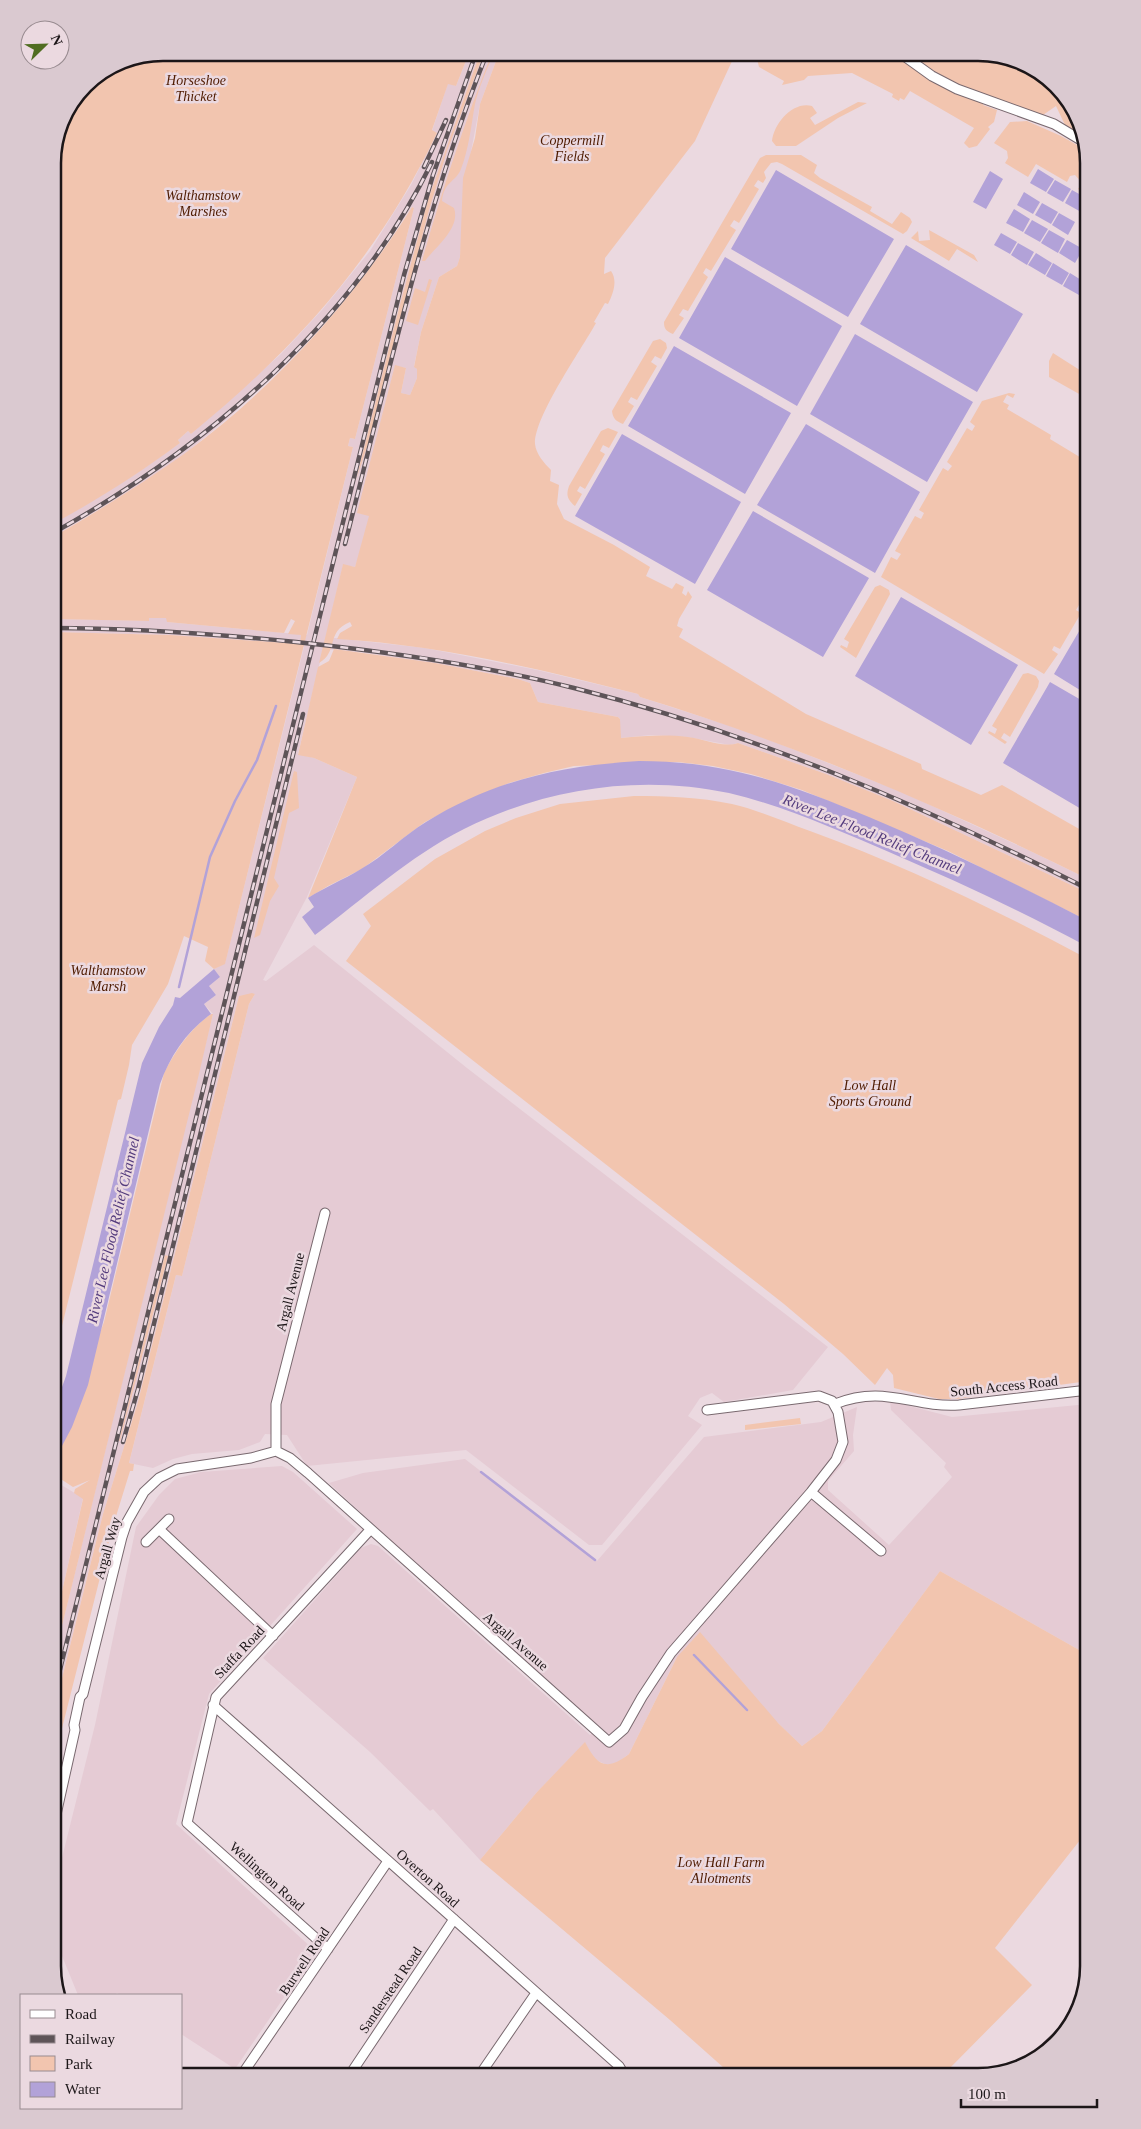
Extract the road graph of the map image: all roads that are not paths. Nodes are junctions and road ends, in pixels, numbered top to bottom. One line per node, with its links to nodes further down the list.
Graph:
1 (911, 61): 2 (street)
2 (1076, 137)
3 (324, 1213): 7 (street, Argall Avenue)
4 (1080, 1391): 5 (street, South Access Road)
5 (835, 1404): 6 (street); 8 (street)
6 (707, 1410)
7 (276, 1451): 11 (street, Argall Avenue); 16 (street, Argall Way)
8 (811, 1492): 11 (street, Argall Avenue); 13 (street)
9 (169, 1519): 10 (street)
10 (159, 1529): 12 (street); 14 (street)
11 (370, 1530): 14 (street, Staffa Road)
12 (146, 1542)
13 (881, 1551)
14 (273, 1636): 15 (street, Staffa Road)
15 (213, 1705): 17 (street, Staffa Road); 18 (street, Overton Road)
16 (61, 1790)
17 (187, 1823): 20 (street, Wellington Road)
18 (388, 1860): 19 (street, Overton Road); 20 (street, Burwell Road)
19 (454, 1920): 21 (street, Overton Road); 23 (street, Sanderstead Road)
20 (328, 1950): 22 (street, Burwell Road)
21 (536, 1993): 24 (street); 25 (street, Overton Road)
22 (247, 2068)
23 (354, 2068)
24 (484, 2068)
25 (621, 2068)

